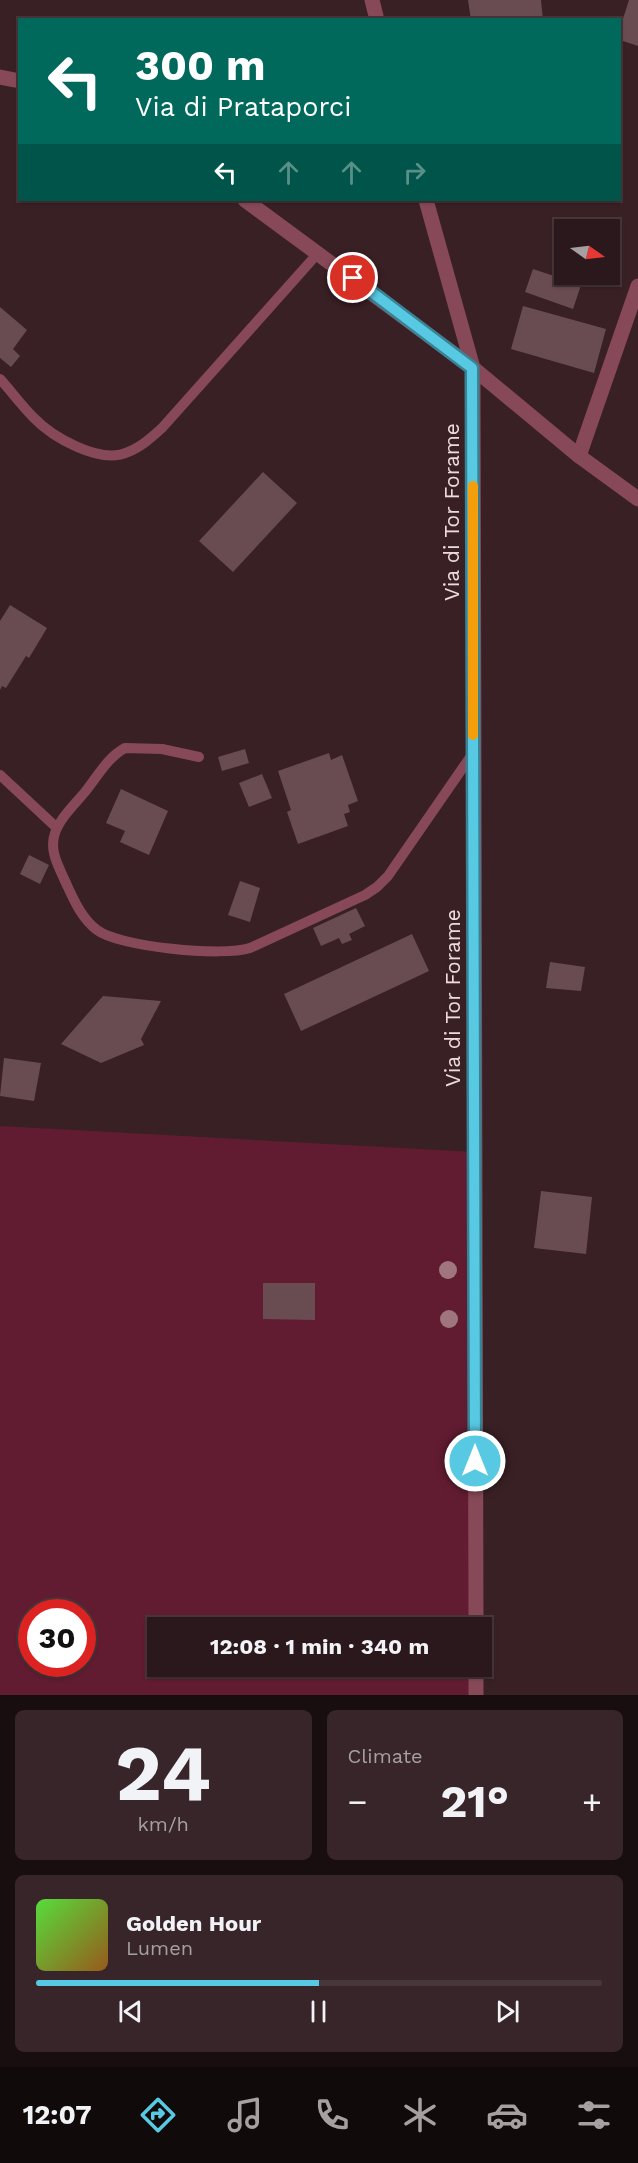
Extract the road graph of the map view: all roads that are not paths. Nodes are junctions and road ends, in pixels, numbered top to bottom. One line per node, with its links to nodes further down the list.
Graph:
1 (372, 0): 2 (street)
2 (376, 18)
3 (0, 77): 4 (street)
4 (18, 81)
5 (246, 201): 7 (street)
6 (426, 201): 9 (street, Via di Tor Forame)
7 (319, 252): 9 (street); 10 (lane)
8 (638, 286): 11 (street)
9 (472, 368): 11 (street); 13 (street, Via di Tor Forame)
10 (0, 379)
11 (579, 456): 12 (street)
12 (638, 500)
13 (473, 753): 16 (lane); 17 (street, Via di Tor Forame)
14 (199, 757): 16 (lane)
15 (0, 775): 16 (lane)
16 (57, 828)
17 (476, 1617)
18 (476, 1677): 19 (street)
19 (476, 1695)

